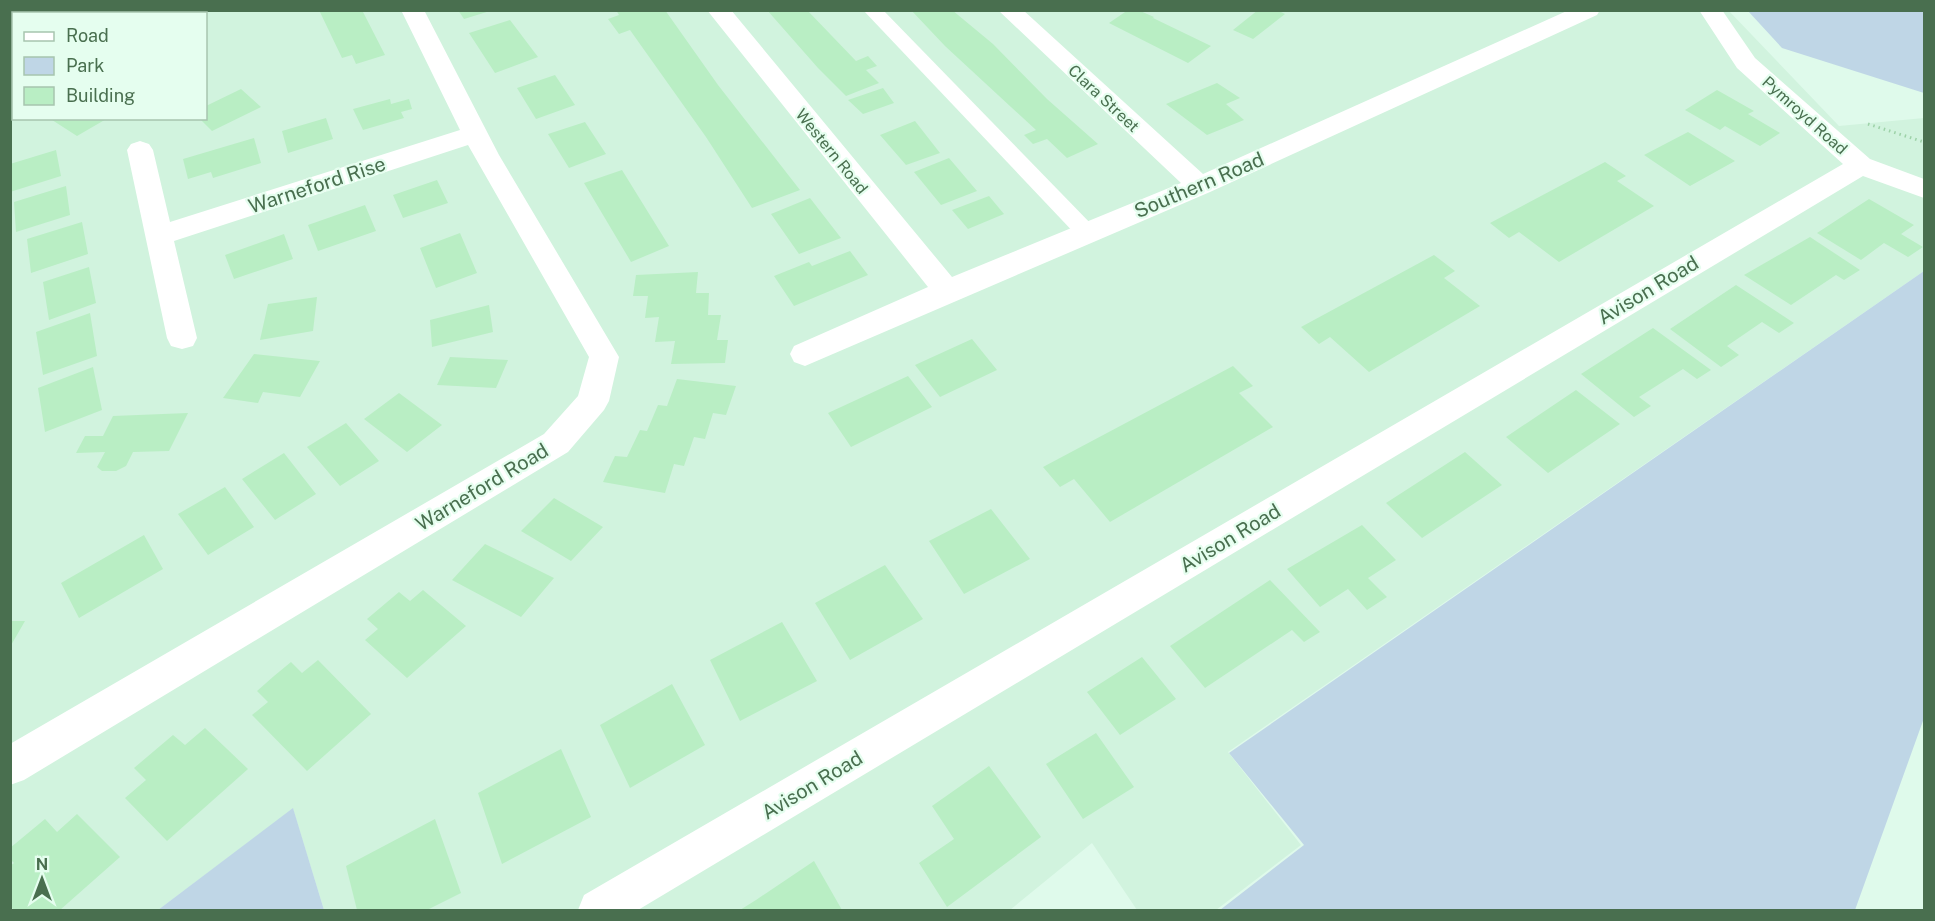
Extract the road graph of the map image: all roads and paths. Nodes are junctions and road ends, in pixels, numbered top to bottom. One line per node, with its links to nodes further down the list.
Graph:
1 (412, 10): 7 (street, Warneford Road)
2 (718, 10): 14 (street, Western Road)
3 (872, 10): 12 (lane)
4 (1009, 10): 10 (street, Clara Street)
5 (1589, 10): 10 (street, Southern Road)
6 (1710, 10): 9 (street, Pymroyd Road)
7 (476, 134): 13 (street, Warneford Rise); 17 (street, Warneford Road)
8 (140, 150): 13 (street)
9 (1861, 165): 11 (street, Pymroyd Road); 18 (street, Avison Road)
10 (1200, 186): 12 (street, Southern Road)
11 (1924, 189)
12 (1087, 233): 14 (street, Southern Road)
13 (159, 236): 15 (street)
14 (947, 291): 16 (street, Southern Road)
15 (182, 338)
16 (805, 354)
17 (10, 766)
18 (599, 910)

